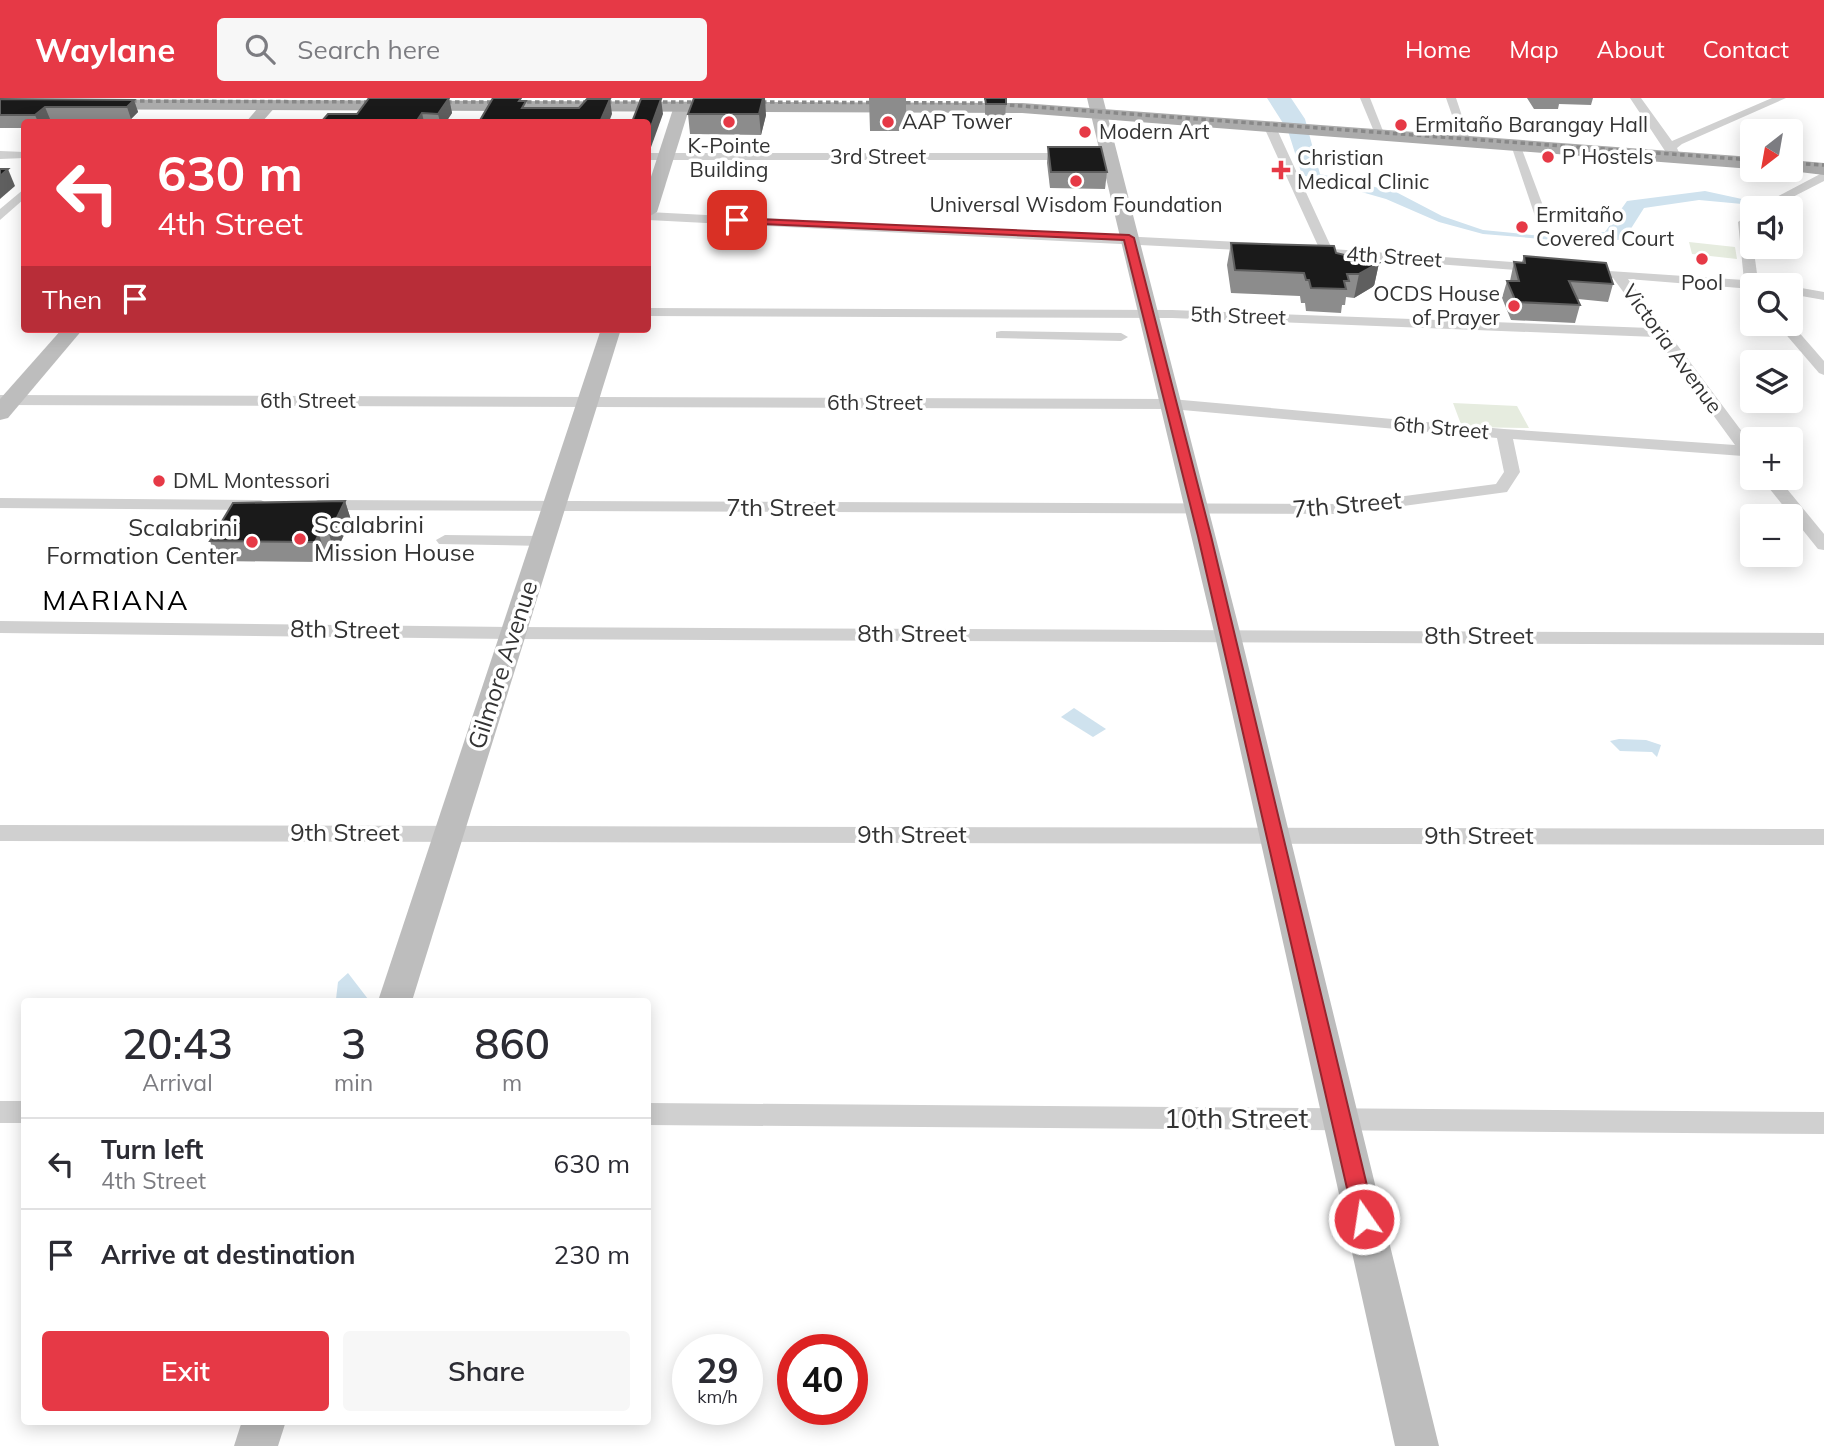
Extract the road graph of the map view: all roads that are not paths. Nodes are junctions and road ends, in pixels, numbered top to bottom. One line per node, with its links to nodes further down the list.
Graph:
1 (1366, 98): 11 (street)
2 (1451, 98): 12 (street)
3 (1635, 98): 15 (street)
4 (1773, 100): 15 (street)
5 (272, 101): 6 (main road); 7 (main road); 9 (street)
6 (0, 102)
7 (683, 102): 8 (main road); 19 (street)
8 (1096, 106): 10 (main road); 20 (street)
9 (257, 119)
10 (1277, 124): 11 (main road); 34 (street)
11 (1380, 132): 12 (main road); 13 (main road)
12 (1465, 135): 14 (main road)
13 (1514, 144): 14 (main road); 30 (street)
14 (1576, 146): 15 (main road)
15 (1674, 150): 21 (main road)
16 (0, 155): 17 (street)
17 (21, 155)
18 (651, 157): 19 (street, 3rd Street)
19 (667, 158): 20 (street, 3rd Street); 27 (street)
20 (1096, 158): 31 (street)
21 (1740, 158)
22 (1803, 164): 23 (main road)
23 (1824, 166)
24 (1824, 176): 26 (street)
25 (21, 196): 29 (street)
26 (1785, 196)
27 (651, 205)
28 (651, 214): 31 (street)
29 (0, 216)
30 (1543, 222)
31 (1129, 238): 32 (street); 41 (street)
32 (1274, 248)
33 (1299, 250): 34 (street, 4th Street)
34 (1326, 252): 35 (street, 4th Street)
35 (1617, 274): 36 (street, 4th Street); 44 (street, Victoria Avenue)
36 (1740, 284)
37 (1803, 292): 38 (street)
38 (1824, 296)
39 (651, 312): 40 (street, 5th Street)
40 (1049, 313): 41 (street, 5th Street); 46 (street)
41 (1148, 314): 44 (street, 5th Street); 52 (street)
42 (69, 333): 51 (street)
43 (610, 333): 50 (street, Gilmore Avenue)
44 (1660, 333): 54 (street, Victoria Avenue)
45 (1001, 335): 46 (street)
46 (1050, 336): 48 (street)
47 (1794, 336): 49 (street)
48 (1121, 337)
49 (1824, 370)
50 (589, 401): 51 (street, 6th Street); 52 (street, 6th Street); 58 (street, Gilmore Avenue)
51 (4, 404)
52 (1171, 404): 53 (street, 6th Street); 59 (street)
53 (1504, 434): 55 (street, 6th Street); 59 (street, 7th Street)
54 (1740, 442)
55 (1740, 453)
56 (1779, 490): 62 (street)
57 (0, 503): 58 (street, 7th Street)
58 (553, 507): 59 (street, 7th Street); 61 (street, Gilmore Avenue)
59 (1198, 510): 65 (street)
60 (444, 540): 61 (street)
61 (543, 541): 64 (street, Gilmore Avenue)
62 (1824, 545)
63 (0, 626): 64 (street, 8th Street)
64 (514, 633): 65 (street, 8th Street); 68 (street, Gilmore Avenue)
65 (1228, 636): 66 (street, 8th Street); 69 (street)
66 (1824, 639)
67 (0, 833): 68 (street, 9th Street)
68 (448, 834): 69 (street, 9th Street); 71 (street, Gilmore Avenue)
69 (1274, 836): 70 (street, 9th Street); 75 (street)
70 (1824, 837)
71 (396, 998)
72 (0, 1112): 73 (street)
73 (21, 1112)
74 (651, 1114): 75 (street, 10th Street)
75 (1341, 1119): 76 (street, 10th Street); 79 (street)
76 (1824, 1124)
77 (263, 1425): 78 (street)
78 (256, 1446)
79 (1417, 1446)

